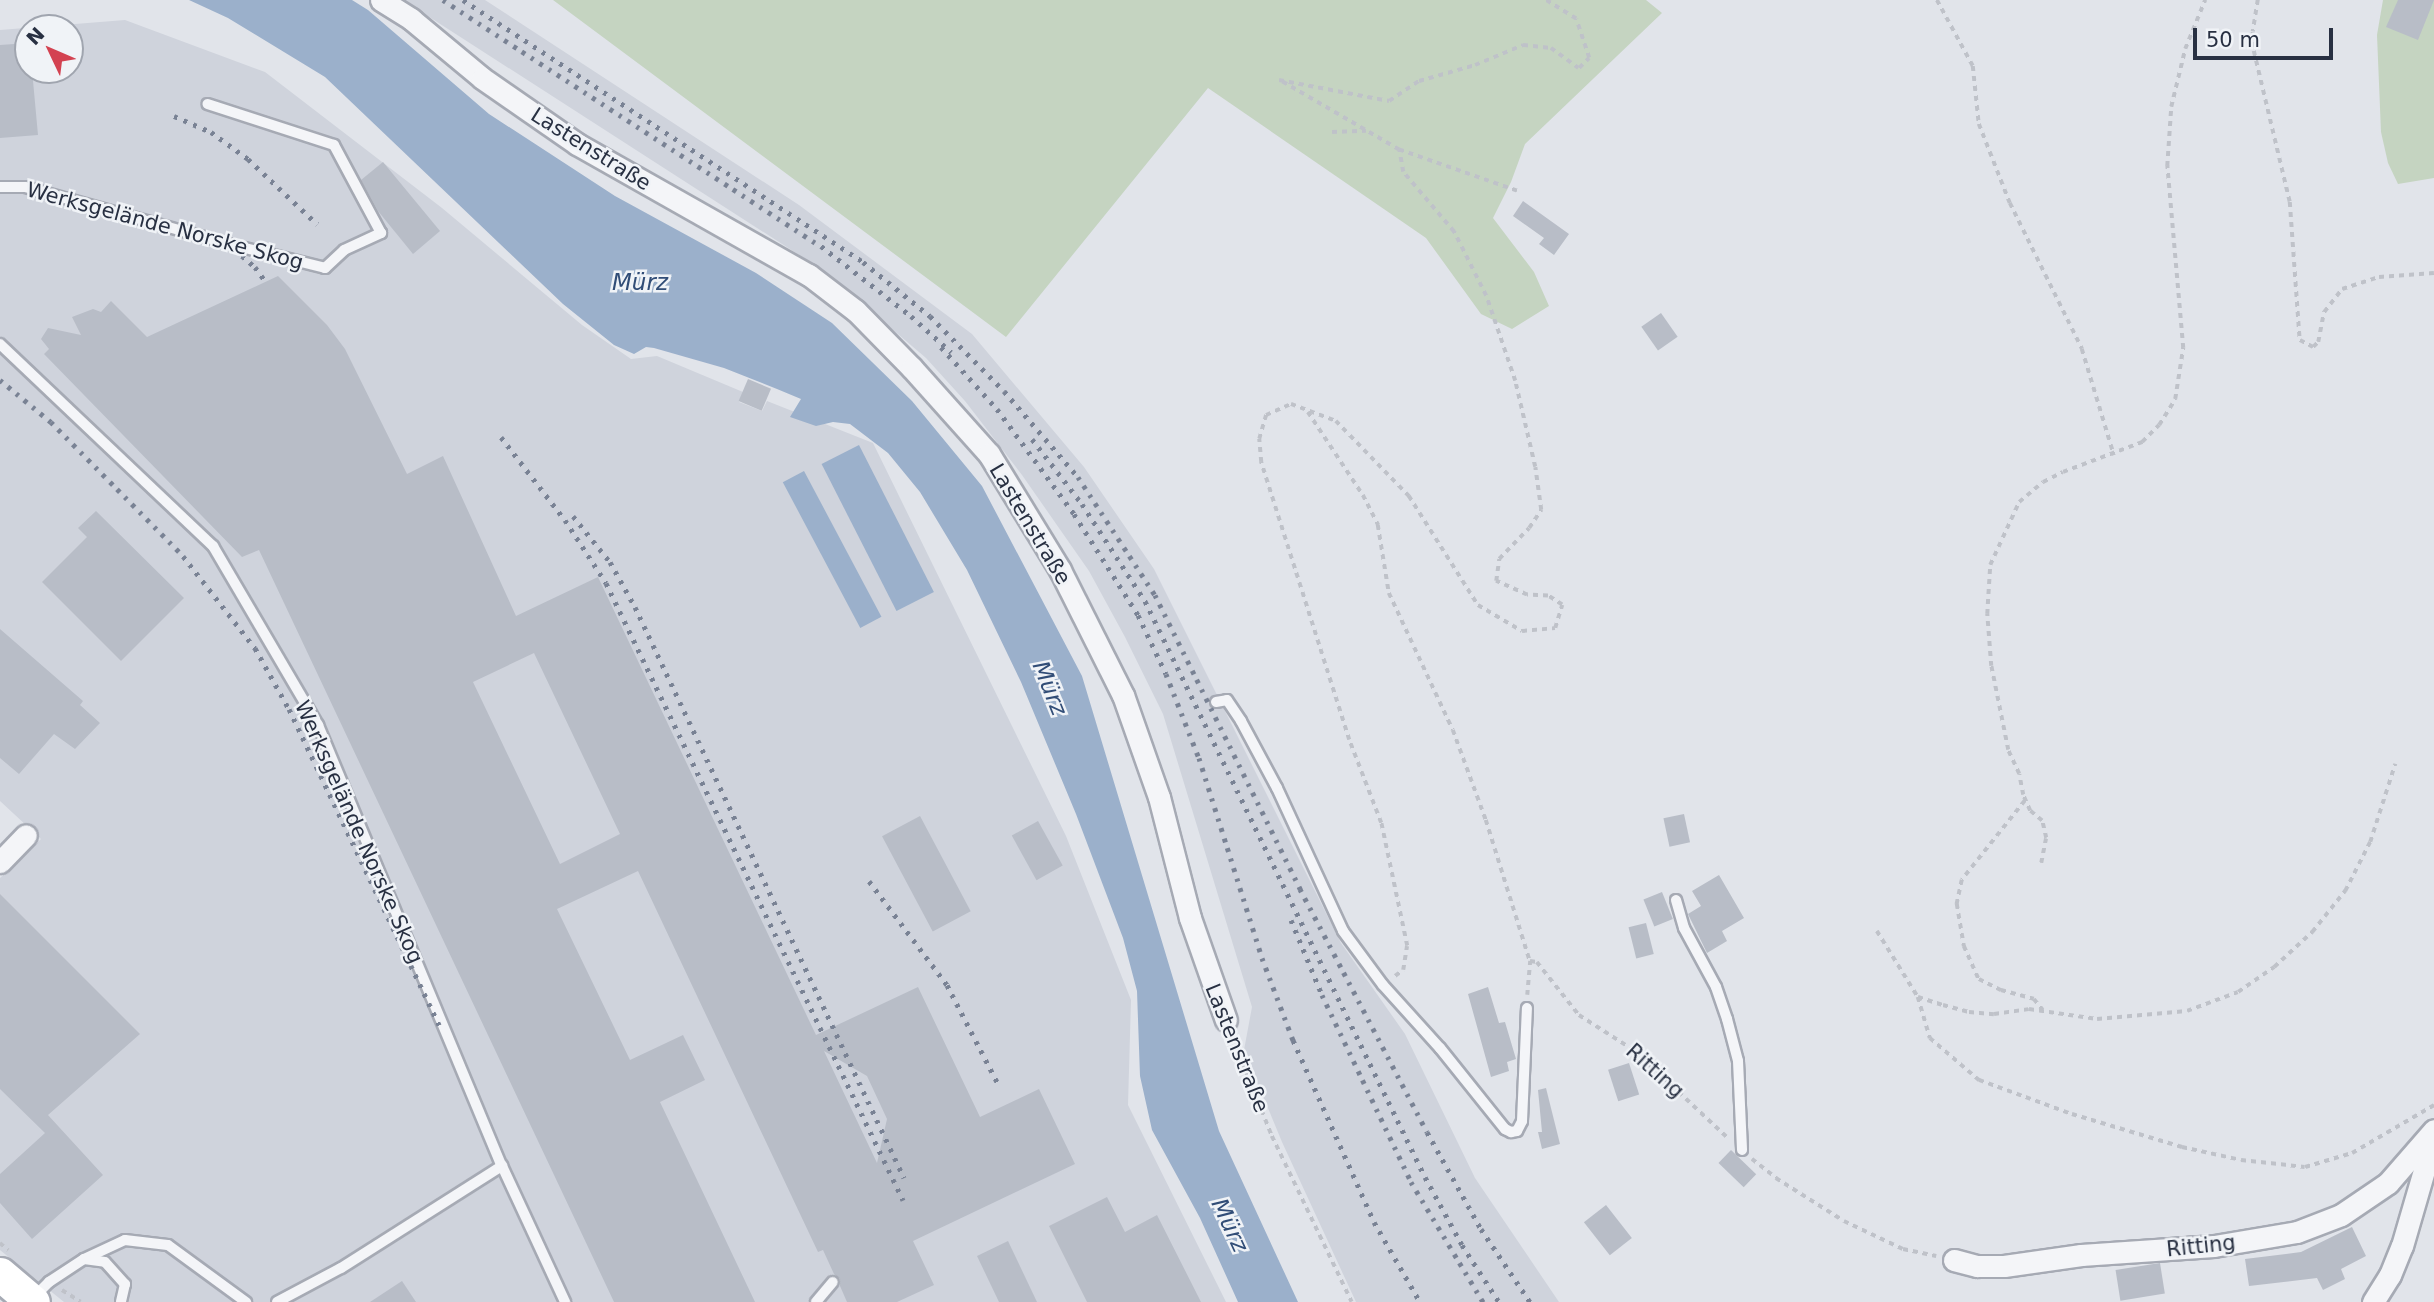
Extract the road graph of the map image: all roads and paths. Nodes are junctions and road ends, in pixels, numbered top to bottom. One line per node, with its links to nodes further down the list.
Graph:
1 (381, 0): 29 (street, Lastenstraße)
2 (1546, 0): 7 (path)
3 (1937, 0): 15 (path)
4 (2205, 0): 15 (path)
5 (2258, 0): 12 (path)
6 (208, 104): 10 (lane, Werksgelände Norske Skog)
7 (1368, 131): 8 (path); 9 (path)
8 (1332, 132)
9 (1399, 150): 11 (path); 14 (path)
10 (0, 187)
11 (1517, 191)
12 (2434, 272)
13 (0, 344): 34 (lane, Werksgelände Norske Skog)
14 (1307, 410): 24 (path); 25 (path)
15 (2114, 455): 18 (path)
16 (1216, 702): 25 (lane)
17 (2395, 764): 28 (path)
18 (2025, 801): 21 (path); 28 (path)
19 (26, 835): 20 (street)
20 (0, 862)
21 (2041, 863)
22 (1676, 900): 33 (lane)
23 (1877, 931): 26 (path)
24 (1530, 961): 27 (path); 33 (path, Ritting)
25 (1383, 985): 27 (lane)
26 (1918, 997): 28 (path); 30 (path)
27 (1527, 1008)
28 (2044, 1011)
29 (1226, 1020): 45 (path, Lastenstraße)
30 (2434, 1105)
31 (2434, 1129): 36 (street, Ritting)
32 (2434, 1136): 46 (street)
33 (1742, 1150): 36 (path, Ritting)
34 (502, 1166): 42 (lane); 43 (lane, Werksgelände Norske Skog)
35 (85, 1259): 39 (lane); 40 (lane); 41 (lane)
36 (1954, 1261)
37 (0, 1274): 39 (main road)
38 (833, 1282): 44 (lane)
39 (31, 1301)
40 (121, 1302)
41 (247, 1302)
42 (277, 1302)
43 (565, 1302)
44 (816, 1302)
45 (1352, 1302)
46 (2373, 1302)

